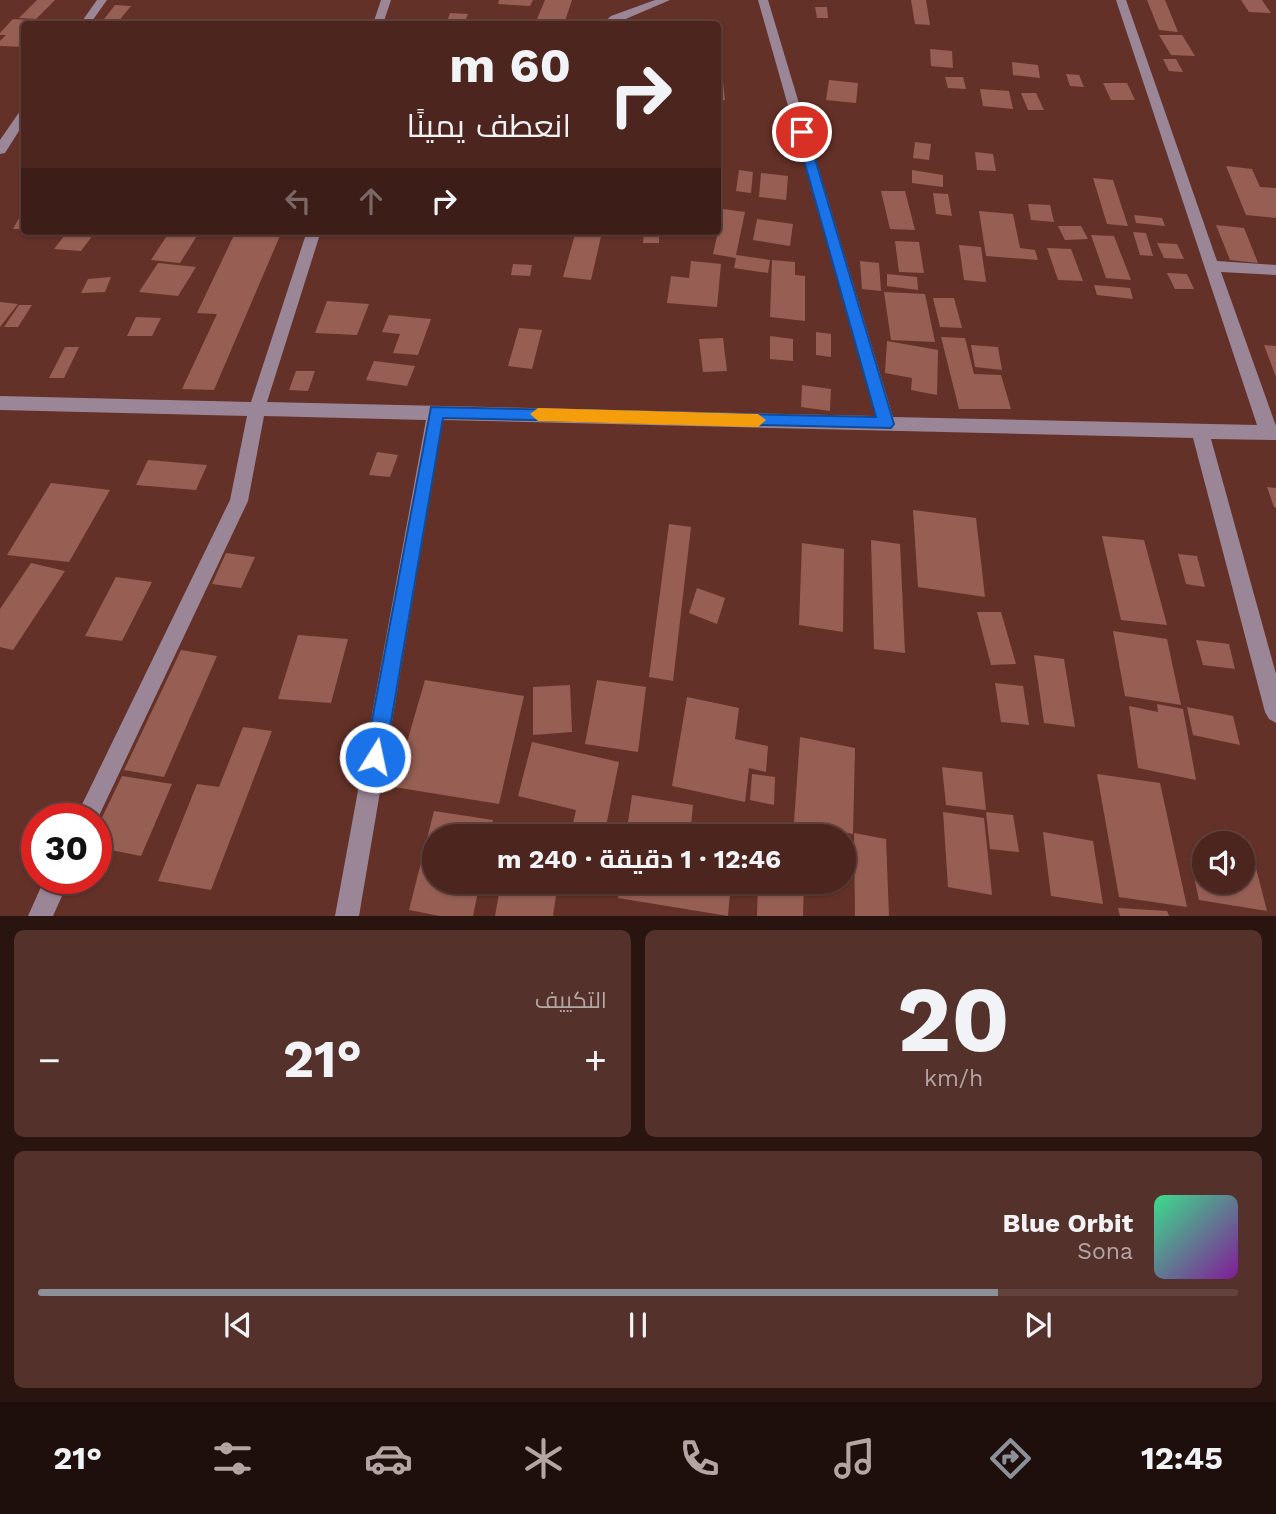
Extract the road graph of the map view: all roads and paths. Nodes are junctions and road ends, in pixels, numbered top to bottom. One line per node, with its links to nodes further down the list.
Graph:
1 (102, 0): 6 (street)
2 (386, 0): 7 (street)
3 (665, 0): 8 (street)
4 (763, 0): 17 (street)
5 (1121, 0): 12 (street)
6 (87, 21)
7 (379, 21)
8 (612, 21)
9 (18, 133): 10 (street)
10 (0, 150)
11 (313, 235): 15 (street)
12 (1211, 266): 13 (street); 19 (street)
13 (1276, 270)
14 (0, 403): 15 (street)
15 (257, 408): 16 (street); 21 (street)
16 (436, 412): 17 (street); 24 (street)
17 (886, 424): 18 (street)
18 (1200, 431): 19 (street); 20 (street)
19 (1272, 433)
20 (1276, 712)
21 (94, 803)
22 (50, 894): 23 (street)
23 (40, 915)
24 (347, 915)

